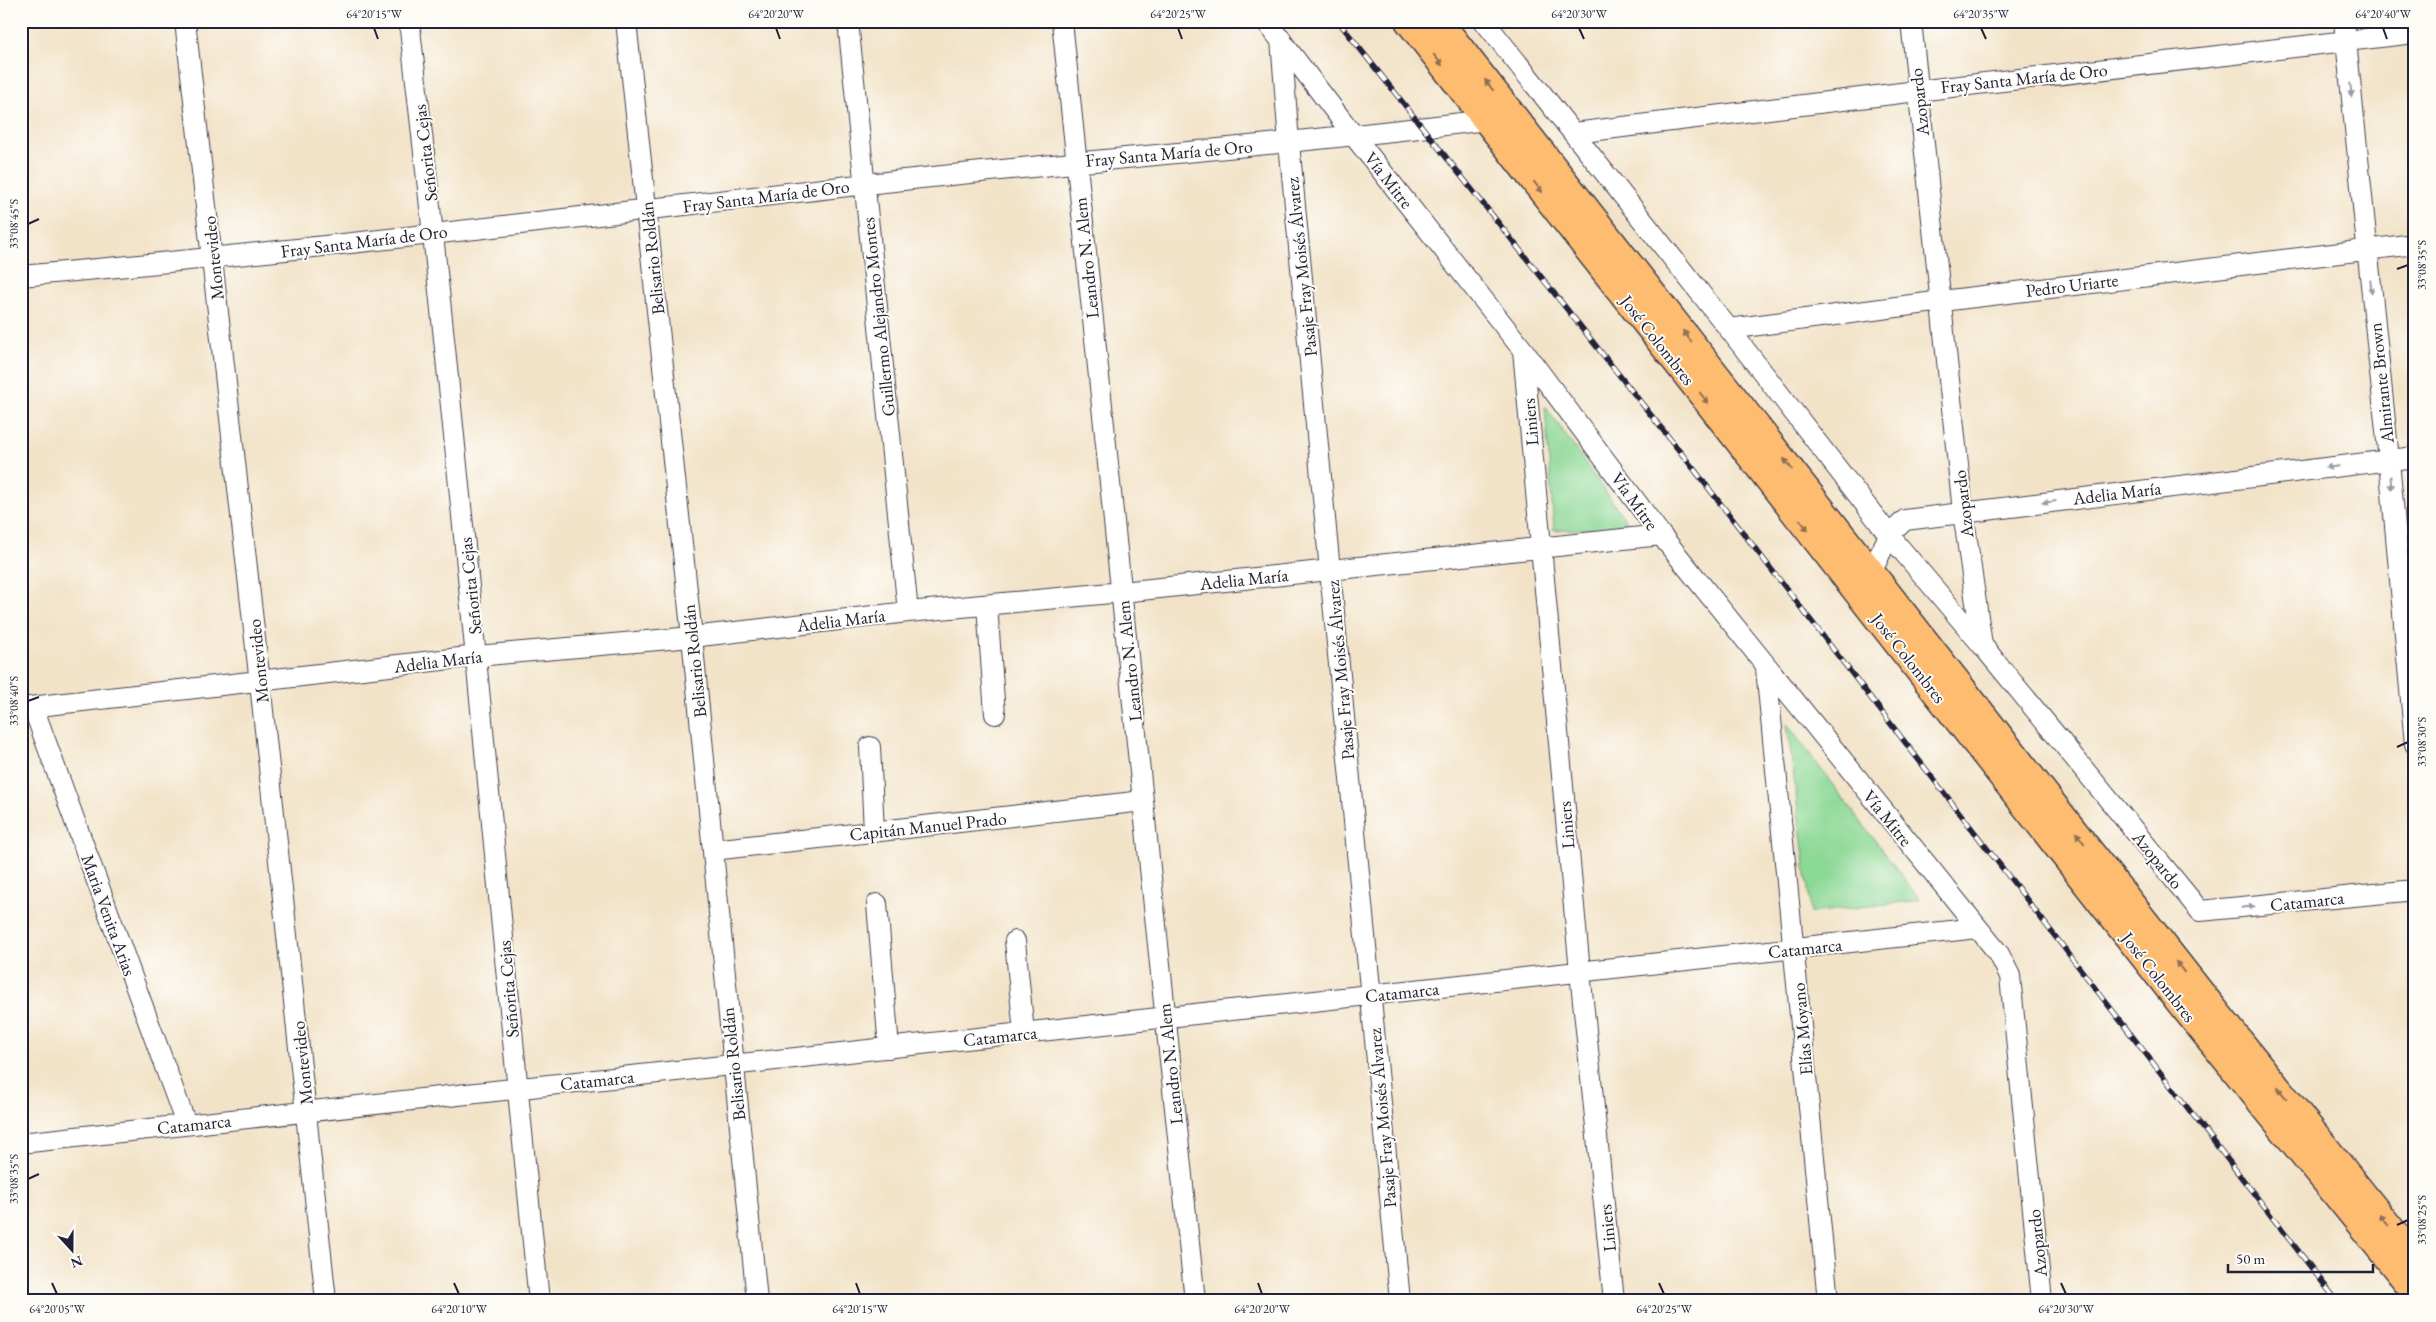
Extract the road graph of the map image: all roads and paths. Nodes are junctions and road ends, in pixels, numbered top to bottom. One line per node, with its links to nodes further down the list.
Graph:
1 (185, 21): 27 (street, Montevideo)
2 (409, 21): 24 (street, Señorita Cejas)
3 (626, 21): 23 (street, Belisario Roldán)
4 (848, 21): 22 (street, Guillermo Alejandro Montes)
5 (1062, 21): 21 (street, Leandro N. Alem)
6 (1266, 21): 13 (street, Vía Mitre)
7 (1408, 21): 17 (main road, José Colombres, one-way to 17)
8 (1439, 21): 16 (main road, José Colombres, one-way to 8)
9 (1911, 21): 15 (street, Azopardo)
10 (2344, 21): 14 (street, Almirante Brown)
11 (1488, 24): 18 (street)
12 (2415, 33): 14 (street, Fray Santa María de Oro)
13 (1281, 39): 19 (street, Vía Mitre); 20 (street, Pasaje Fray Moisés Álvarez)
14 (2346, 42): 15 (street, Fray Santa María de Oro); 26 (street, Almirante Brown, one-way to 26)
15 (1917, 91): 18 (street, Fray Santa María de Oro); 29 (street, Azopardo)
16 (1510, 112): 17 (street, Fray Santa María de Oro); 39 (main road, José Colombres, one-way to 16)
17 (1486, 120): 19 (street, Fray Santa María de Oro); 39 (main road, José Colombres, one-way to 39)
18 (1574, 133): 30 (street)
19 (1354, 136): 20 (street, Fray Santa María de Oro); 31 (street, Vía Mitre)
20 (1289, 143): 21 (street, Fray Santa María de Oro); 38 (street, Pasaje Fray Moisés Álvarez)
21 (1076, 162): 22 (street, Fray Santa María de Oro); 40 (street, Leandro N. Alem)
22 (864, 185): 23 (street, Fray Santa María de Oro); 42 (street, Guillermo Alejandro Montes)
23 (647, 210): 24 (street, Fray Santa María de Oro); 43 (street, Belisario Roldán)
24 (434, 232): 27 (street, Fray Santa María de Oro); 45 (street, Señorita Cejas)
25 (2415, 244): 26 (street, Pedro Uriarte)
26 (2367, 250): 29 (street, Pedro Uriarte); 33 (street, Almirante Brown, one-way to 33)
27 (213, 259): 28 (street, Fray Santa María de Oro); 48 (street, Montevideo)
28 (21, 276)
29 (1942, 301): 30 (street, Pedro Uriarte); 34 (street, Azopardo)
30 (1729, 329): 36 (street)
31 (1524, 350): 35 (street, Vía Mitre); 37 (street, Liniers)
32 (2415, 457): 33 (street, Adelia María)
33 (2389, 460): 34 (street, Adelia María, one-way to 34); 47 (street, Almirante Brown, one-way to 47)
34 (1963, 512): 36 (street, Adelia María); 44 (street, Azopardo)
35 (1660, 535): 37 (street, Adelia María); 46 (street, Vía Mitre)
36 (1889, 535): 39 (street, Adelia María); 44 (street)
37 (1542, 548): 38 (street, Adelia María); 62 (street, Liniers)
38 (1330, 570): 40 (street, Adelia María); 64 (street, Pasaje Fray Moisés Álvarez)
39 (1862, 579): 73 (main road, José Colombres, one-way to 39); 74 (main road, José Colombres)
40 (1122, 592): 41 (street, Adelia María); 53 (street, Leandro N. Alem)
41 (987, 604): 42 (street, Adelia María); 50 (street)
42 (908, 612): 43 (street, Adelia María)
43 (692, 637): 45 (street, Adelia María); 55 (street, Belisario Roldán)
44 (1982, 645): 58 (street, Azopardo)
45 (477, 656): 48 (street, Adelia María); 69 (street, Señorita Cejas)
46 (1766, 668): 59 (street, Vía Mitre); 61 (street, Elías Moyano)
47 (2411, 674): 51 (street, Almirante Brown)
48 (260, 682): 49 (street, Adelia María); 70 (street, Montevideo)
49 (27, 707): 71 (street, Maria Venita Arias)
50 (995, 714)
51 (2415, 744)
52 (870, 747): 54 (street)
53 (1143, 801): 54 (street, Capitán Manuel Prado); 65 (street, Leandro N. Alem)
54 (874, 832): 55 (street, Capitán Manuel Prado)
55 (712, 850): 68 (street, Belisario Roldán)
56 (2415, 890): 58 (street, Catamarca, one-way to 56)
57 (877, 904): 67 (street)
58 (2200, 911)
59 (1978, 928): 61 (street, Catamarca); 63 (street, Vía Mitre)
60 (1015, 941): 66 (street)
61 (1794, 949): 62 (street, Catamarca); 81 (street, Elías Moyano)
62 (1580, 972): 64 (street, Catamarca); 80 (street, Liniers)
63 (2010, 976): 82 (street, Azopardo)
64 (1371, 996): 65 (street, Catamarca); 79 (street, Pasaje Fray Moisés Álvarez)
65 (1165, 1018): 66 (street, Catamarca); 78 (street, Leandro N. Alem)
66 (1024, 1034): 67 (street, Catamarca)
67 (889, 1048): 68 (street, Catamarca)
68 (733, 1066): 69 (street, Catamarca); 77 (street, Belisario Roldán)
69 (517, 1089): 70 (street, Catamarca); 76 (street, Señorita Cejas)
70 (308, 1112): 71 (street, Catamarca); 75 (street, Montevideo)
71 (186, 1124): 72 (street, Catamarca)
72 (21, 1143)
73 (2415, 1258)
74 (2415, 1292)
75 (326, 1301)
76 (539, 1301)
77 (757, 1301)
78 (1195, 1301)
79 (1400, 1301)
80 (1614, 1301)
81 (1828, 1301)
82 (2042, 1301)

